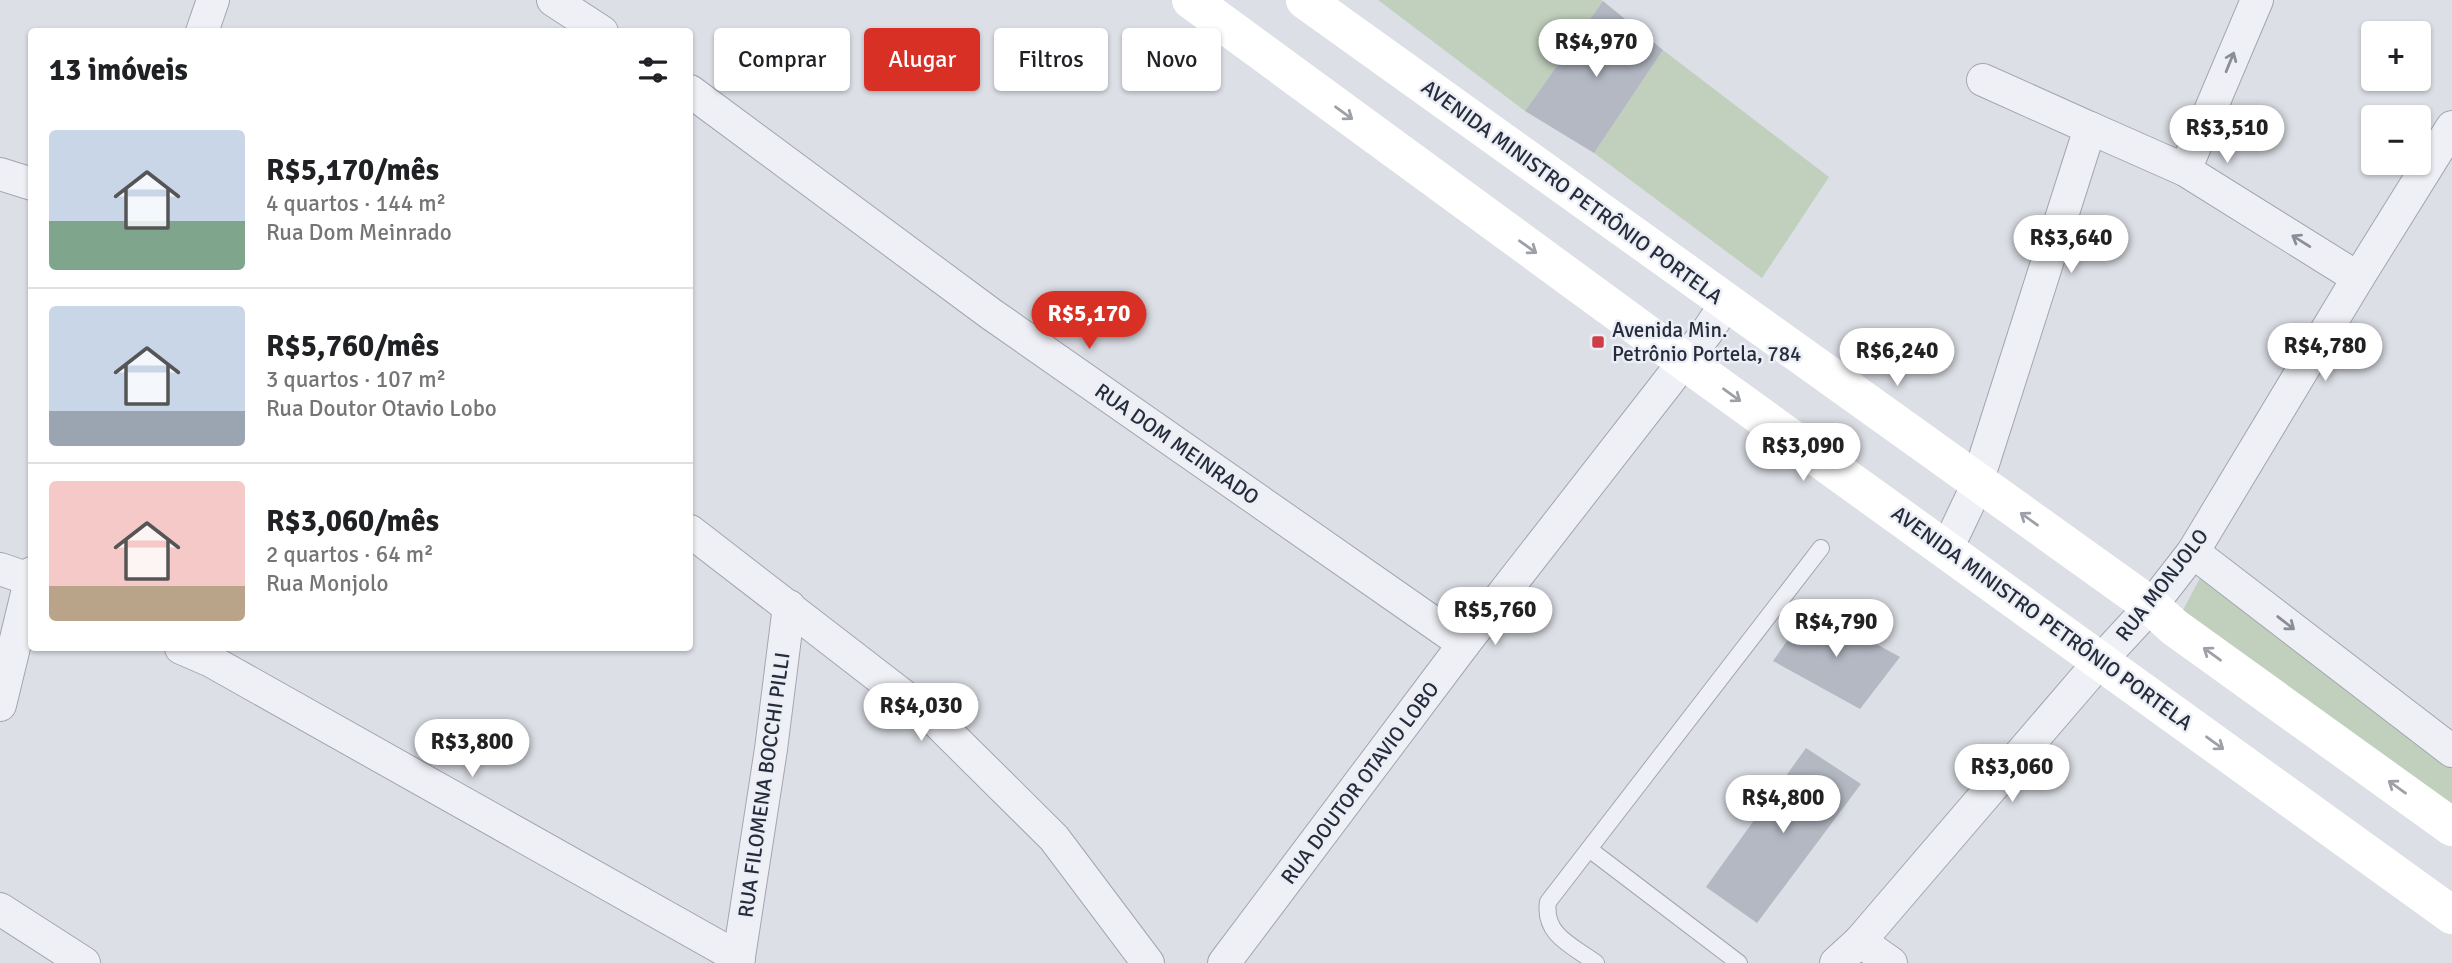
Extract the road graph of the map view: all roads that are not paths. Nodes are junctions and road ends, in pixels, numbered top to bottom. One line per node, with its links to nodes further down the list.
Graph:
1 (213, 0): 6 (street)
2 (554, 0): 7 (street)
3 (1191, 0): 17 (main road, AVENIDA MINISTRO PETRÔNIO PORTELA, one-way to 17)
4 (1306, 0): 16 (main road, AVENIDA MINISTRO PETRÔNIO PORTELA)
5 (2257, 0): 12 (street, one-way to 5)
6 (203, 28)
7 (595, 28)
8 (1983, 80): 11 (street)
9 (693, 93): 28 (street, RUA DOM MEINRADO)
10 (2452, 127): 15 (street, RUA MONJOLO)
11 (2090, 128): 12 (street); 18 (street)
12 (2185, 170): 15 (street, one-way to 12)
13 (0, 174): 14 (street)
14 (28, 183)
15 (2358, 278): 22 (street, RUA MONJOLO)
16 (1726, 303): 17 (street, RUA DOUTOR OTAVIO LOBO); 18 (main road, AVENIDA MINISTRO PETRÔNIO PORTELA)
17 (1684, 361): 21 (main road, AVENIDA MINISTRO PETRÔNIO PORTELA, one-way to 21); 28 (street, RUA DOUTOR OTAVIO LOBO)
18 (1978, 482): 21 (street); 26 (main road, AVENIDA MINISTRO PETRÔNIO PORTELA, one-way to 18)
19 (693, 533): 27 (street)
20 (1821, 548): 34 (lane)
21 (1947, 549): 30 (main road, AVENIDA MINISTRO PETRÔNIO PORTELA)
22 (2193, 552): 26 (street, RUA MONJOLO); 32 (street, one-way to 32)
23 (0, 569): 24 (street)
24 (28, 577)
25 (28, 590): 31 (street)
26 (2151, 606): 30 (street, RUA MONJOLO); 33 (main road, AVENIDA MINISTRO PETRÔNIO PORTELA, one-way to 26)
27 (789, 607): 38 (street, RUA FILOMENA BOCCHI PILLI); 40 (street)
28 (1464, 644): 41 (street, RUA DOUTOR OTAVIO LOBO)
29 (188, 651): 38 (street)
30 (2101, 660): 36 (main road, AVENIDA MINISTRO PETRÔNIO PORTELA, one-way to 36); 37 (street, RUA MONJOLO)
31 (0, 705)
32 (2452, 751)
33 (2452, 827)
34 (1589, 849): 42 (lane); 43 (lane)
35 (0, 909): 39 (street)
36 (2452, 915)
37 (1860, 941): 44 (street, RUA MONJOLO); 45 (street)
38 (738, 961)
39 (84, 963)
40 (1147, 963)
41 (1224, 963)
42 (1596, 963)
43 (1739, 963)
44 (1836, 963)
45 (1891, 963)

